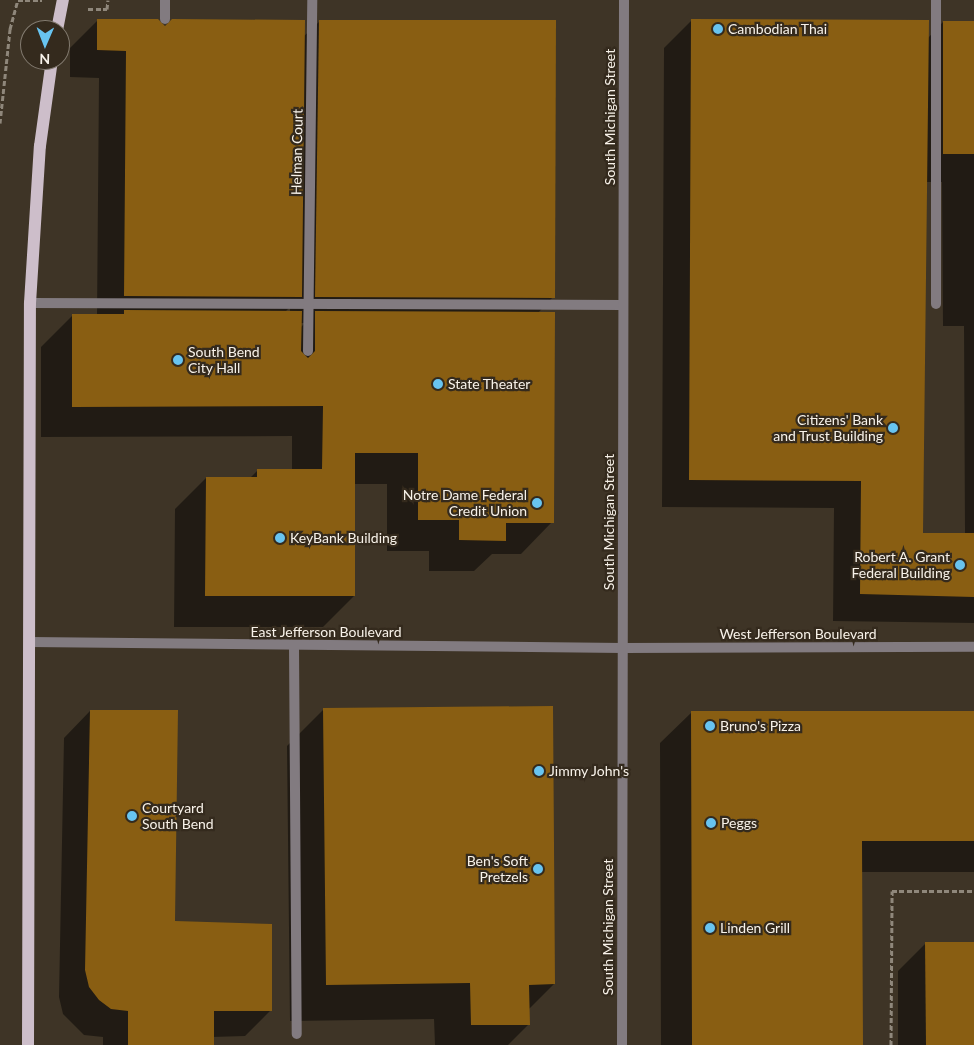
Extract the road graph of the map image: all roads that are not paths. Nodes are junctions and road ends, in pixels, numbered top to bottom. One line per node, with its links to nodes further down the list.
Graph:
1 (63, 0): 7 (main road)
2 (165, 0): 6 (street)
3 (312, 0): 10 (street, Helman Court)
4 (624, 0): 12 (street, South Michigan Street)
5 (936, 0): 11 (street)
6 (165, 19)
7 (59, 20)
8 (51, 70): 9 (main road)
9 (30, 303): 10 (street); 14 (main road)
10 (308, 304): 12 (street); 13 (street, Helman Court)
11 (936, 304)
12 (623, 305): 17 (street, South Michigan Street)
13 (308, 351)
14 (30, 642): 15 (street, East Jefferson Boulevard); 19 (main road)
15 (294, 646): 17 (street, East Jefferson Boulevard); 18 (street)
16 (974, 647): 17 (street, West Jefferson Boulevard)
17 (623, 648): 20 (street, South Michigan Street)
18 (297, 1034)
19 (28, 1045)
20 (622, 1045)

